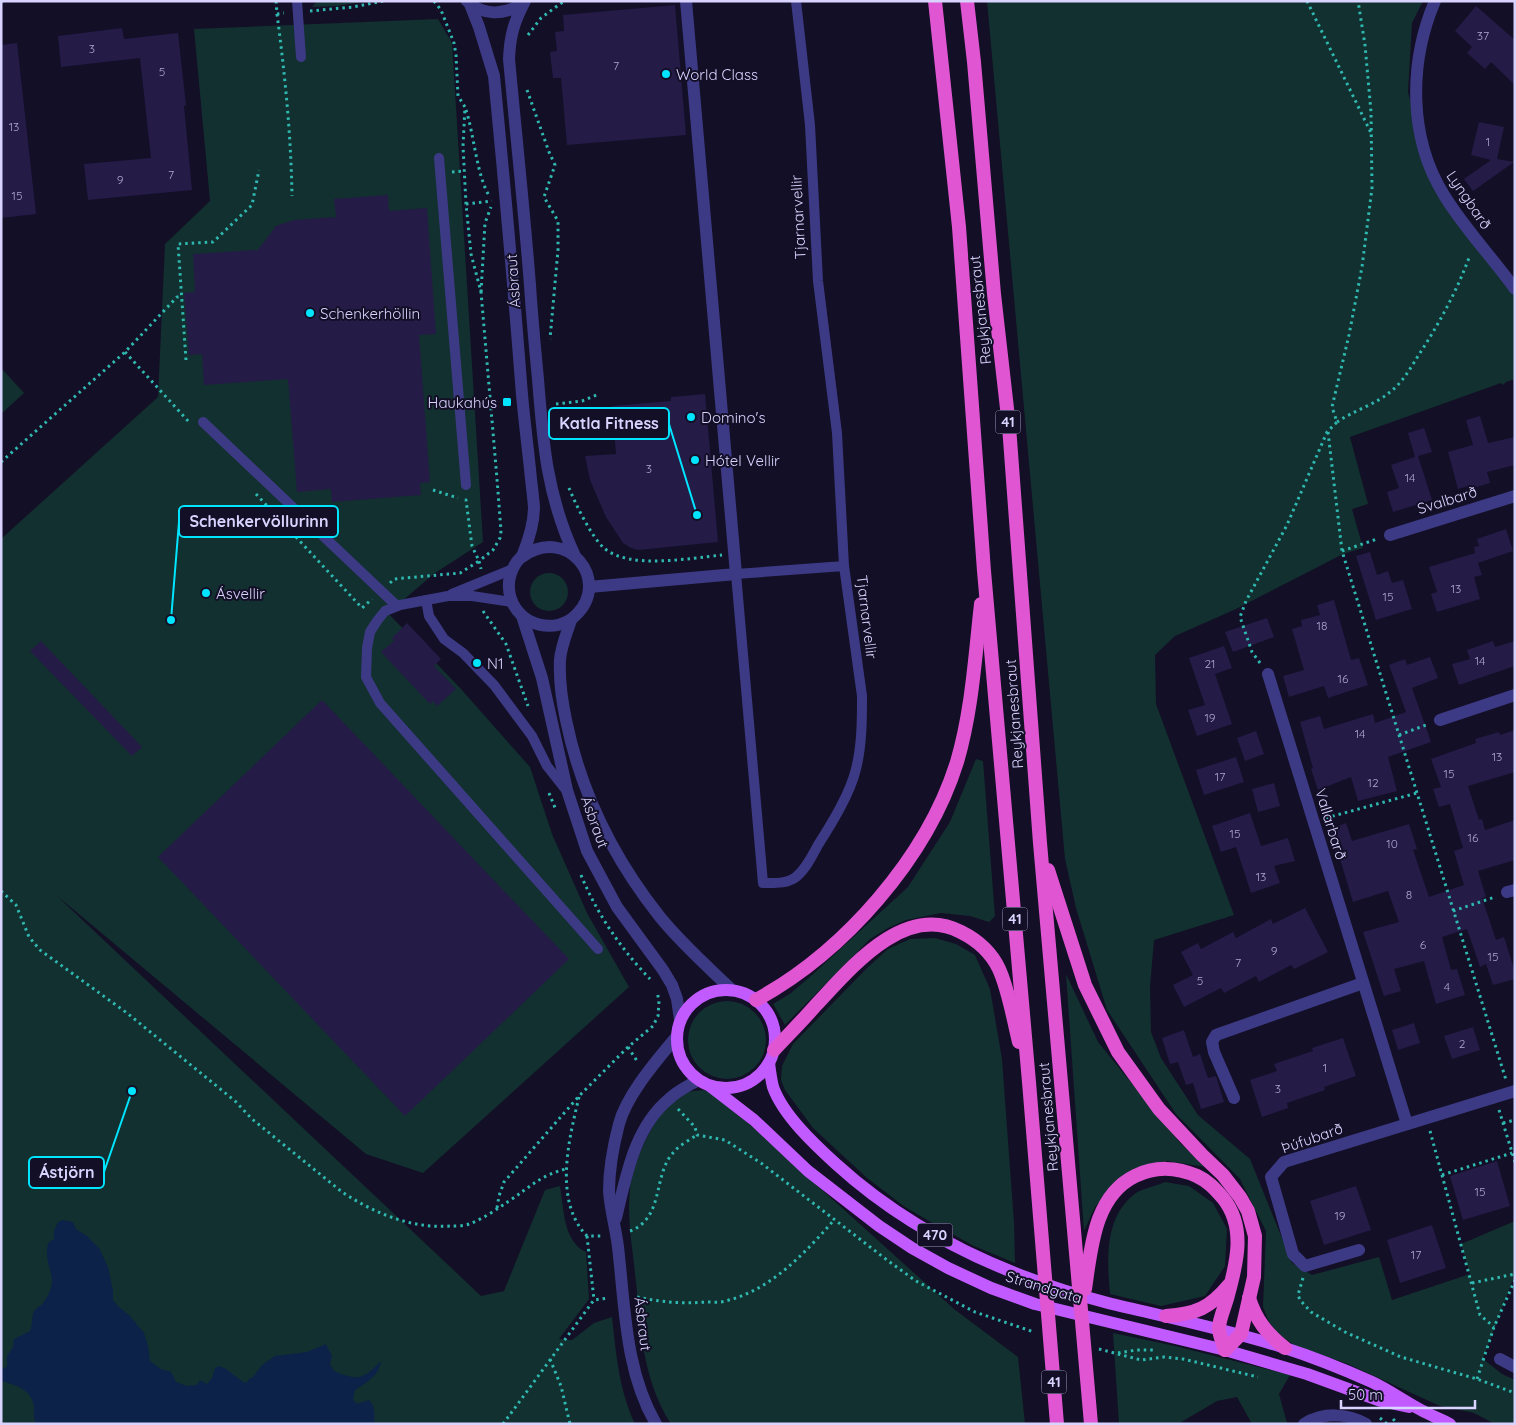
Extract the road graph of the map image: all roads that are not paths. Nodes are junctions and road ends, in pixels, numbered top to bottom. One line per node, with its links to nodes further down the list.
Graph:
1 (525, 1): 7 (street); 16 (street, Ásbraut)
2 (686, 1): 21 (street, Tjarnarvellir)
3 (796, 1): 18 (lane, Tjarnarvellir)
4 (935, 1): 20 (highway, Reykjanesbraut / 41)
5 (966, 1): 33 (highway, Reykjanesbraut / 41)
6 (1435, 1): 11 (street, Lyngbarð)
7 (469, 2): 17 (street, Ásbraut)
8 (297, 7): 9 (lane)
9 (301, 57)
10 (438, 158): 13 (lane)
11 (1515, 289)
12 (203, 422): 26 (lane)
13 (466, 485)
14 (1515, 496): 15 (street, Svalbarð)
15 (1390, 535)
16 (575, 556): 17 (street); 22 (street)
17 (522, 557): 19 (street)
18 (844, 566): 21 (lane); 21 (lane, Tjarnarvellir)
19 (513, 569): 23 (lane); 25 (street)
20 (984, 571): 37 (highway); 43 (highway, Reykjanesbraut / 41)
21 (736, 574): 22 (street)
22 (589, 586): 28 (street)
23 (448, 596): 24 (lane); 25 (lane)
24 (426, 600): 26 (lane); 32 (lane)
25 (512, 602): 27 (street)
26 (397, 606): 34 (lane)
27 (522, 616): 28 (street); 32 (street, Ásbraut)
28 (571, 620): 36 (street, Ásbraut)
29 (1268, 674): 35 (street, Vallarbarð)
30 (1515, 696): 31 (street)
31 (1440, 720)
32 (566, 790): 38 (street, Ásbraut)
33 (1040, 843): 50 (highway, Reykjanesbraut / 41); 52 (highway)
34 (598, 949)
35 (1363, 983): 46 (street); 47 (street, Vallarbarð)
36 (732, 990): 37 (main road, 470); 38 (main road, 470)
37 (756, 1000): 40 (main road, 470)
38 (680, 1020): 39 (main road, 470)
39 (677, 1036): 42 (main road, 470); 48 (street, Ásbraut)
40 (774, 1050): 41 (main road, 470); 43 (highway)
41 (769, 1063): 44 (main road, 470); 53 (main road, Strandgata / 470)
42 (698, 1080): 44 (main road, 470); 48 (street, Ásbraut)
43 (1029, 1082): 63 (highway, Reykjanesbraut / 41)
44 (710, 1086): 57 (main road, Strandgata / 470)
45 (1512, 1092): 47 (street, Þúfubarð)
46 (1234, 1098)
47 (1407, 1124): 49 (street, Þúfubarð)
48 (619, 1229): 62 (street, Ásbraut)
49 (1359, 1250)
50 (1083, 1276): 51 (highway); 64 (highway, 41)
51 (1232, 1283): 53 (highway); 54 (highway)
52 (1249, 1298): 55 (highway); 56 (highway)
53 (1166, 1316): 54 (main road, Strandgata / 470)
54 (1219, 1328): 55 (main road, Strandgata / 470); 57 (highway)
55 (1241, 1334): 56 (main road, Strandgata / 470); 57 (highway)
56 (1285, 1348): 60 (main road, Strandgata / 470)
57 (1225, 1350): 60 (main road, Strandgata / 470)
58 (1500, 1359): 59 (street)
59 (1515, 1367)
60 (1421, 1410): 66 (main road, Strandgata / 470)
61 (1370, 1418): 65 (street)
62 (656, 1424)
63 (1057, 1424)
64 (1092, 1424)
65 (1304, 1424)
66 (1450, 1424)

